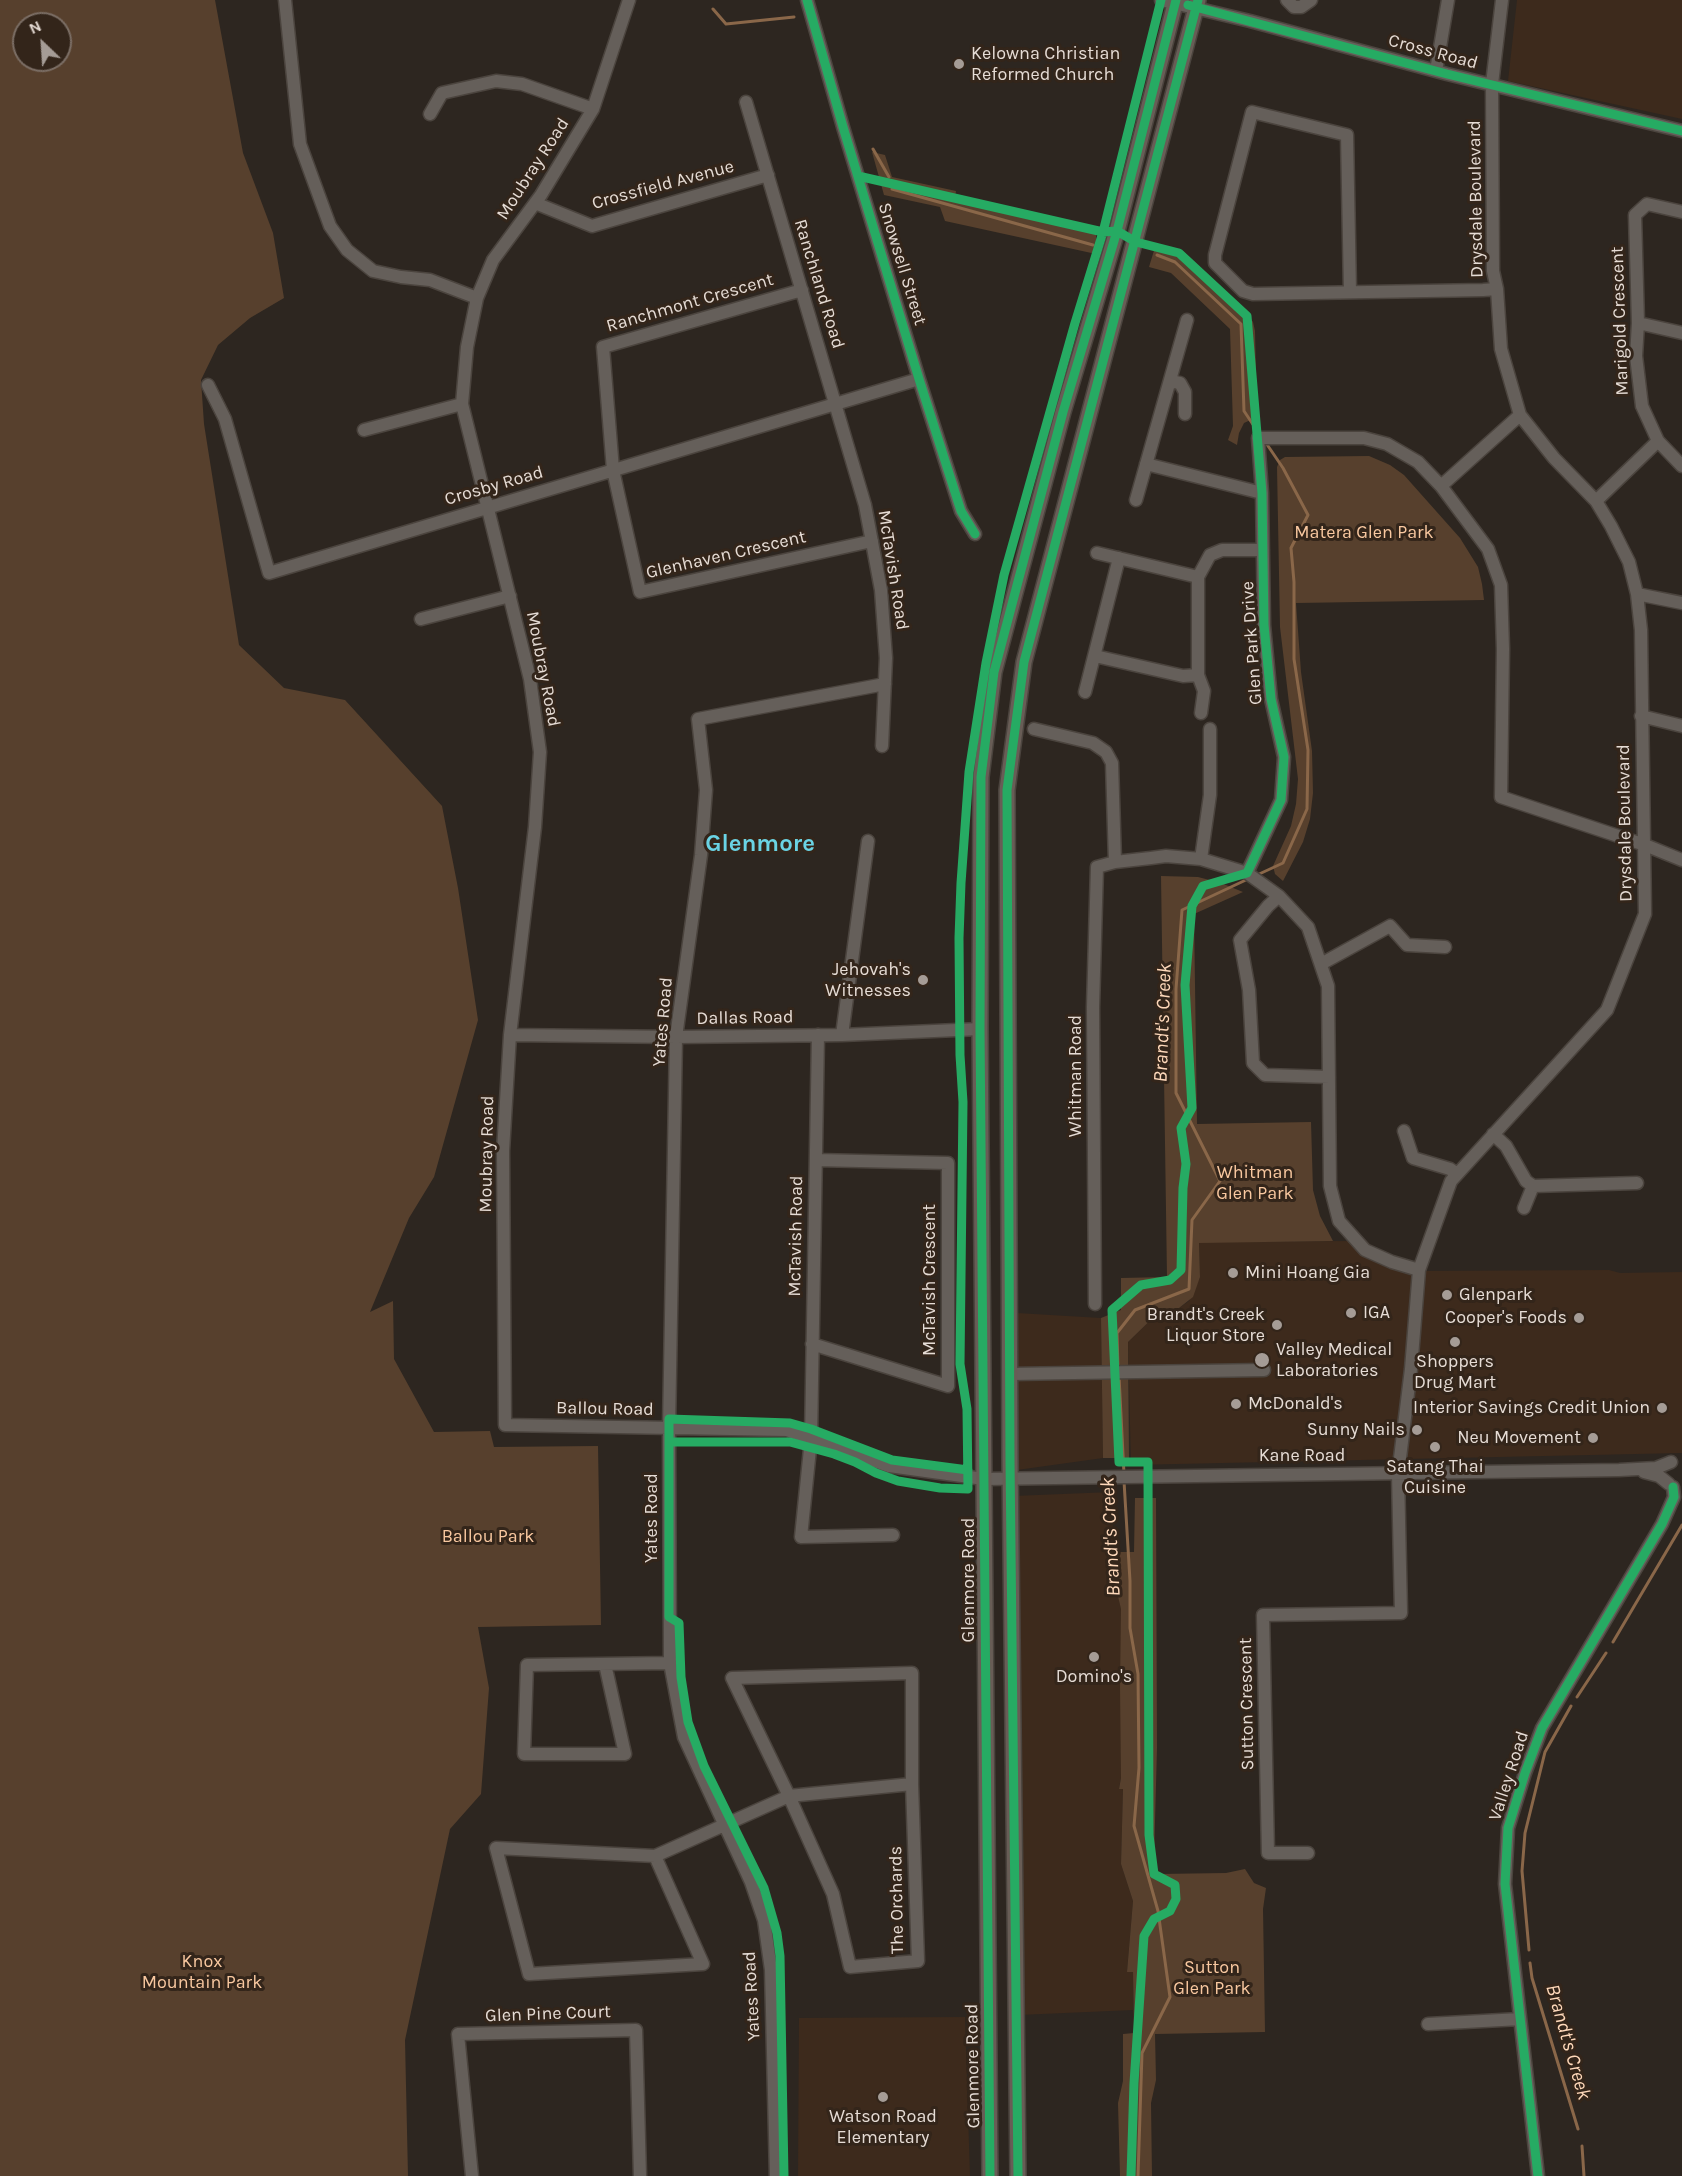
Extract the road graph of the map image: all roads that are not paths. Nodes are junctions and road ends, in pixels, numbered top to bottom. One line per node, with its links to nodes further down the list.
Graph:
1 (285, 0): 22 (street)
2 (629, 0): 13 (street, Moubray Road)
3 (807, 0): 26 (street, Snowsell Street)
4 (1287, 0): 5 (street)
5 (1311, 0)
6 (1448, 0): 10 (street)
7 (1502, 0): 11 (street, Drysdale Boulevard)
8 (1171, 1): 9 (street, Cross Road); 72 (main road, Glenmore Road)
9 (1198, 4): 10 (street, Cross Road); 89 (main road)
10 (1436, 71): 11 (street, Cross Road)
11 (1492, 84): 15 (street, Cross Road); 19 (street, Drysdale Boulevard)
12 (746, 102): 16 (street, Ranchland Road)
13 (593, 109): 14 (street); 17 (street, Moubray Road)
14 (430, 114)
15 (1682, 131)
16 (768, 175): 17 (street, Crossfield Avenue); 20 (street, Ranchland Road)
17 (535, 204): 22 (street, Moubray Road)
18 (1682, 212): 24 (street, Marigold Crescent)
19 (1497, 289): 21 (street); 32 (street, Drysdale Boulevard)
20 (802, 290): 29 (street, Ranchland Road); 37 (street, Ranchmont Crescent)
21 (1350, 292): 21 (street)
22 (477, 298): 30 (street, Moubray Road)
23 (1187, 320): 27 (street)
24 (1638, 323): 25 (street); 34 (street, Marigold Crescent)
25 (1682, 333)
26 (919, 379): 29 (street, Crosby Road); 43 (street, Snowsell Street)
27 (1170, 381): 31 (street); 35 (street)
28 (208, 385): 42 (street, Crosby Road)
29 (835, 403): 37 (street, Crosby Road); 44 (street, McTavish Road)
30 (462, 404): 33 (street); 42 (street, Moubray Road)
31 (1185, 414)
32 (1520, 415): 38 (street); 41 (street, Drysdale Boulevard)
33 (364, 430)
34 (1658, 441): 36 (street, Marigold Crescent); 41 (street)
35 (1146, 464): 39 (street); 40 (street)
36 (1682, 466)
37 (613, 470): 42 (street, Crosby Road); 44 (street, Glenhaven Crescent)
38 (1441, 486): 39 (street, Glen Park Drive); 64 (street, Glen Park Drive)
39 (1262, 494): 45 (street, Glen Park Drive)
40 (1136, 500)
41 (1596, 501): 49 (street, Drysdale Boulevard)
42 (488, 506): 50 (street, Moubray Road)
43 (975, 534)
44 (872, 541): 55 (street, McTavish Road)
45 (1263, 550): 48 (street); 68 (street, Glen Park Drive)
46 (1097, 553): 47 (street)
47 (1119, 558): 48 (street); 53 (street)
48 (1198, 577): 54 (street)
49 (1637, 594): 51 (street); 58 (street, Drysdale Boulevard)
50 (510, 596): 52 (street); 73 (street, Moubray Road)
51 (1682, 603)
52 (421, 619)
53 (1095, 656): 54 (street); 56 (street)
54 (1198, 675): 57 (street)
55 (885, 684): 62 (street, McTavish Road); 76 (street, Yates Road)
56 (1085, 692)
57 (1201, 713)
58 (1641, 716): 59 (street); 64 (street, Drysdale Boulevard)
59 (1682, 726)
60 (1034, 729): 67 (street)
61 (1210, 729): 65 (street)
62 (882, 747)
63 (868, 841): 75 (street)
64 (1645, 845): 66 (street, Glen Park Drive); 79 (street, Drysdale Boulevard)
65 (1201, 859): 67 (street); 68 (street)
66 (1682, 860)
67 (1115, 862): 86 (street, Whitman Road)
68 (1247, 873): 69 (street)
69 (1279, 896): 71 (street); 77 (street)
70 (1445, 947): 71 (street)
71 (1321, 964): 77 (street)
72 (980, 1029): 75 (street, Dallas Road); 97 (main road, Glenmore Road)
73 (510, 1035): 76 (street, Dallas Road); 90 (street, Moubray Road)
74 (818, 1035): 75 (street, Dallas Road); 76 (street, Dallas Road); 80 (street, McTavish Road)
75 (842, 1035)
76 (676, 1037): 91 (street, Yates Road)
77 (1329, 1077): 85 (street)
78 (1404, 1131): 81 (street)
79 (1493, 1134): 81 (street, Drysdale Boulevard); 83 (street)
80 (816, 1160): 87 (street, McTavish Road); 87 (street, McTavish Crescent)
81 (1457, 1174): 85 (street, Drysdale Boulevard)
82 (1637, 1183): 83 (street)
83 (1533, 1186): 84 (street)
84 (1524, 1208)
85 (1419, 1270): 95 (street, Drysdale Boulevard)
86 (1095, 1304)
87 (812, 1344): 92 (street, McTavish Road)
88 (1264, 1370): 89 (street)
89 (1010, 1374): 96 (main road)
90 (505, 1425): 91 (street, Ballou Road)
91 (669, 1428): 92 (street, Ballou Road); 103 (street, Yates Road)
92 (811, 1438): 97 (street, Ballou Road); 101 (street, McTavish Road)
93 (1679, 1459): 94 (street, Kane Road); 98 (street, Valley Road)
94 (1619, 1470): 95 (street, Kane Road); 98 (street, Kane Road)
95 (1398, 1474): 96 (street, Kane Road); 102 (street, Drysdale Boulevard)
96 (1010, 1477): 97 (street, Kane Road); 116 (main road)
97 (984, 1479): 115 (main road, Glenmore Road)
98 (1675, 1487): 100 (street, Valley Road)
99 (1682, 1497): 100 (street, Valley Road)
100 (1662, 1524): 110 (street, Valley Road)
101 (893, 1535)
102 (1401, 1613): 108 (street, Sutton Crescent)
103 (670, 1663): 104 (street); 107 (street, Yates Road)
104 (605, 1664): 104 (street)
105 (912, 1784): 106 (street); 106 (street); 106 (street, The Orchards)
106 (789, 1796): 107 (street)
107 (724, 1823): 109 (street); 114 (street, Yates Road)
108 (1308, 1853)
109 (654, 1856): 109 (street)
110 (1520, 2019): 111 (street); 117 (street, Valley Road)
111 (1428, 2025)
112 (472, 2176): 113 (street, Glen Pine Court)
113 (640, 2176)
114 (776, 2176)
115 (990, 2176)
116 (1018, 2176)
117 (1538, 2176)

